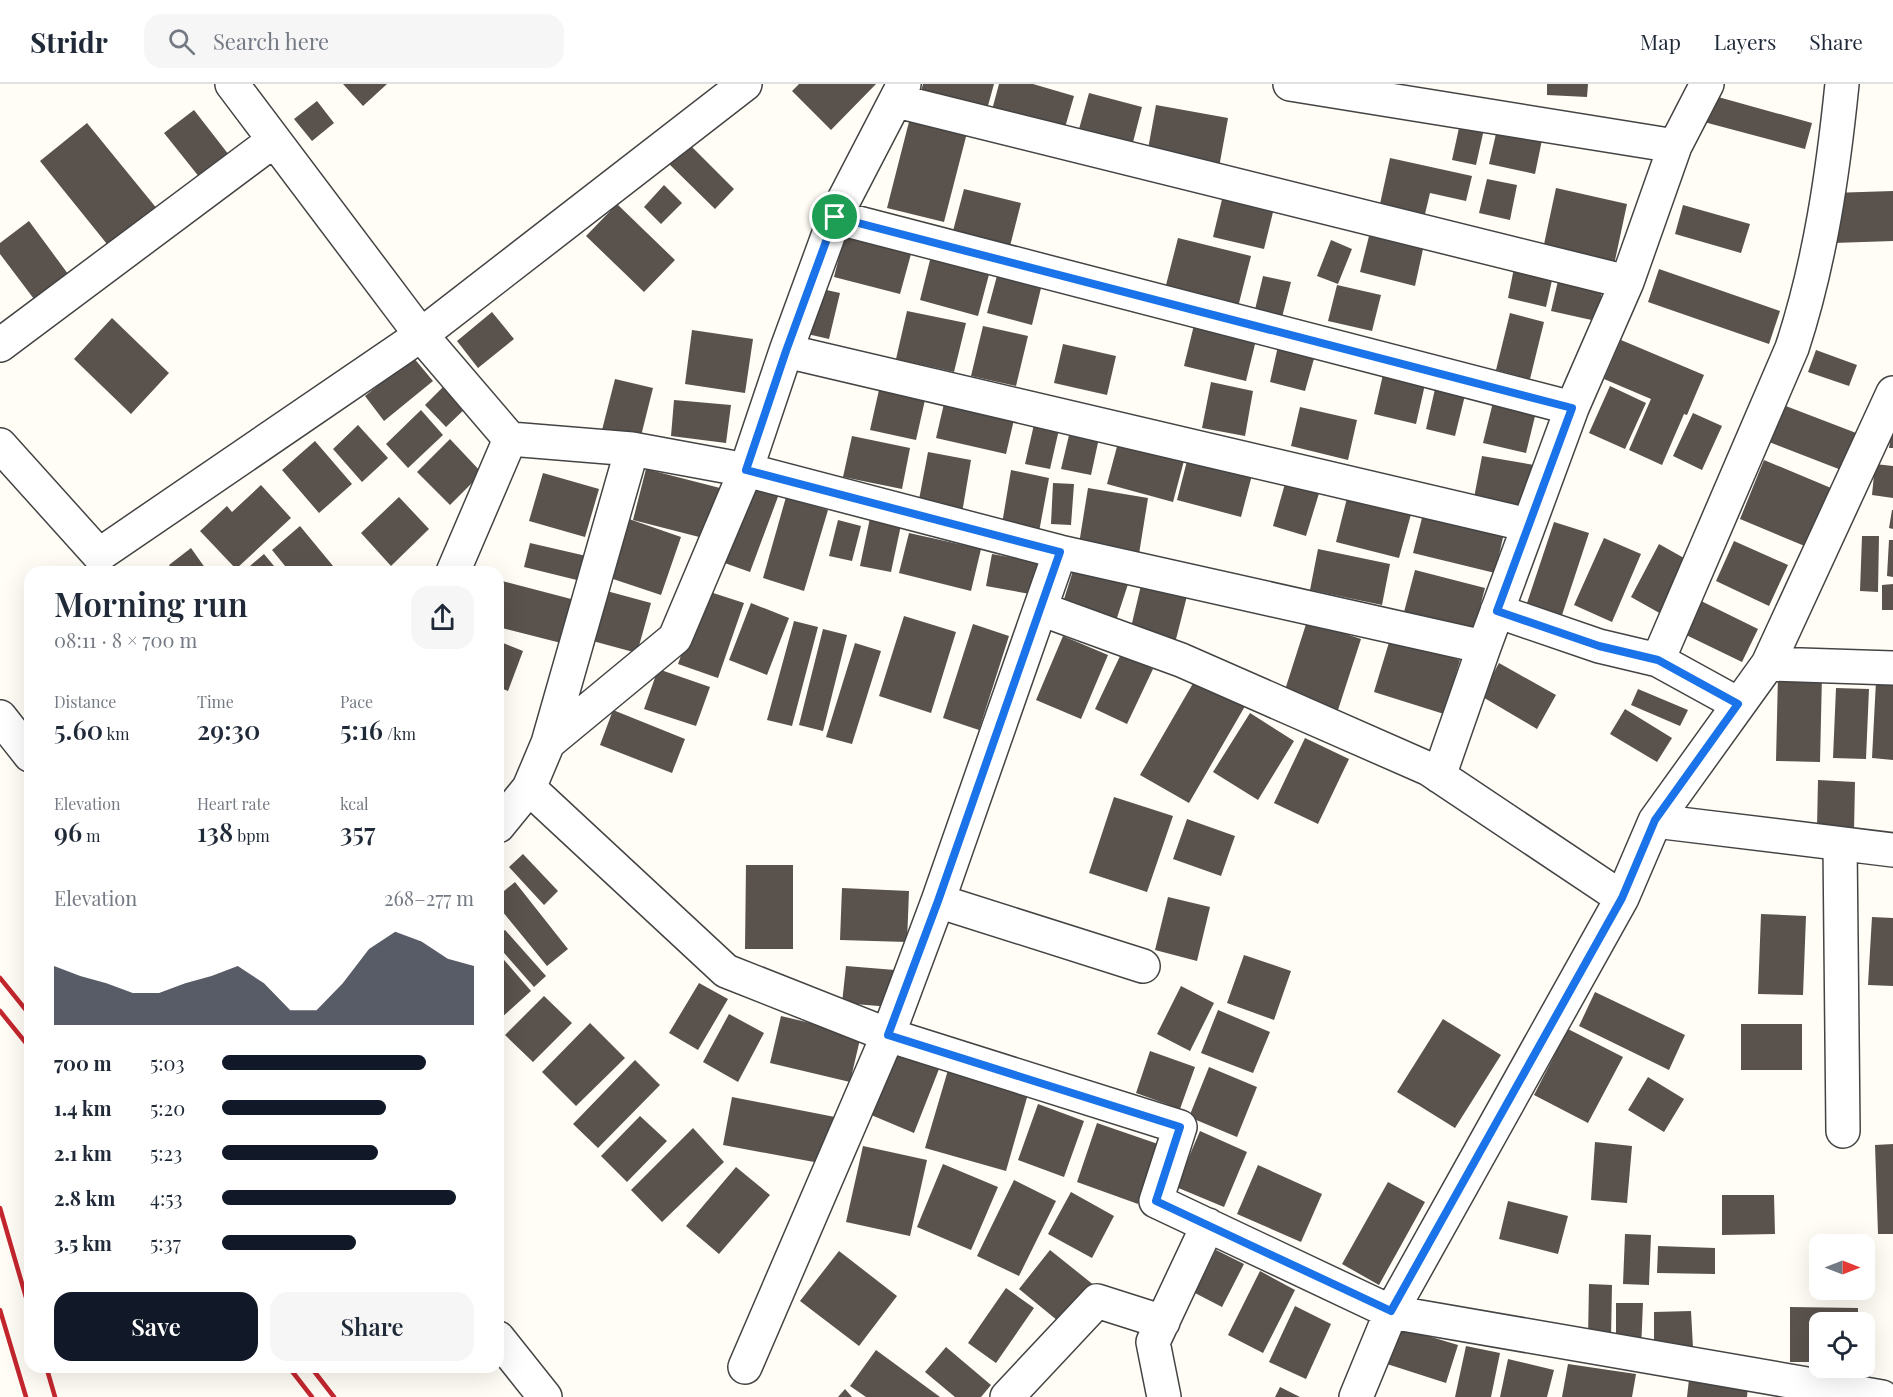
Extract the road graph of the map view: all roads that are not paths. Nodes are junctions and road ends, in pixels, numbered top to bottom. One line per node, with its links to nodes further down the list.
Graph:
1 (232, 84): 7 (street)
2 (745, 84): 11 (street)
3 (1290, 84): 8 (street)
4 (1707, 84): 8 (street)
5 (1842, 84): 26 (street)
6 (901, 92): 9 (street); 10 (street)
7 (273, 141): 11 (street); 12 (street)
8 (1675, 146): 10 (street)
9 (835, 217): 13 (street); 15 (street)
10 (1627, 282): 15 (street)
11 (421, 335): 16 (street); 17 (street)
12 (0, 345)
13 (786, 351): 19 (street); 20 (street)
14 (1893, 393): 27 (street)
15 (1572, 408): 20 (street)
16 (510, 439): 18 (street); 22 (street)
17 (0, 445)
18 (632, 449): 19 (street); 31 (street)
19 (746, 470): 21 (street); 31 (street)
20 (1528, 525): 24 (street)
21 (1060, 552): 23 (street); 25 (street)
22 (456, 566)
23 (1041, 609): 33 (street); 40 (street)
24 (1497, 611): 25 (street); 26 (street)
25 (1484, 647): 33 (street)
26 (1658, 660): 29 (street)
27 (1768, 664): 28 (street); 29 (street)
28 (1893, 668)
29 (1738, 704): 36 (street)
30 (0, 717): 32 (street)
31 (549, 743): 34 (street)
32 (24, 747)
33 (1439, 776): 39 (street)
34 (529, 788): 35 (street); 42 (street)
35 (504, 819)
36 (1655, 820): 37 (street); 39 (street)
37 (1840, 844): 38 (street); 43 (street)
38 (1893, 850)
39 (1622, 898): 45 (street)
40 (938, 901): 41 (street); 42 (street)
41 (1143, 966)
42 (888, 1035): 44 (street); 48 (street)
43 (1843, 1131)
44 (1208, 1225): 45 (street); 46 (street)
45 (1391, 1311): 52 (street); 53 (street)
46 (1163, 1322): 50 (street); 51 (street)
47 (504, 1346): 49 (street)
48 (745, 1367)
49 (545, 1397)
50 (1007, 1397)
51 (1164, 1397)
52 (1356, 1397)
53 (1881, 1397)

